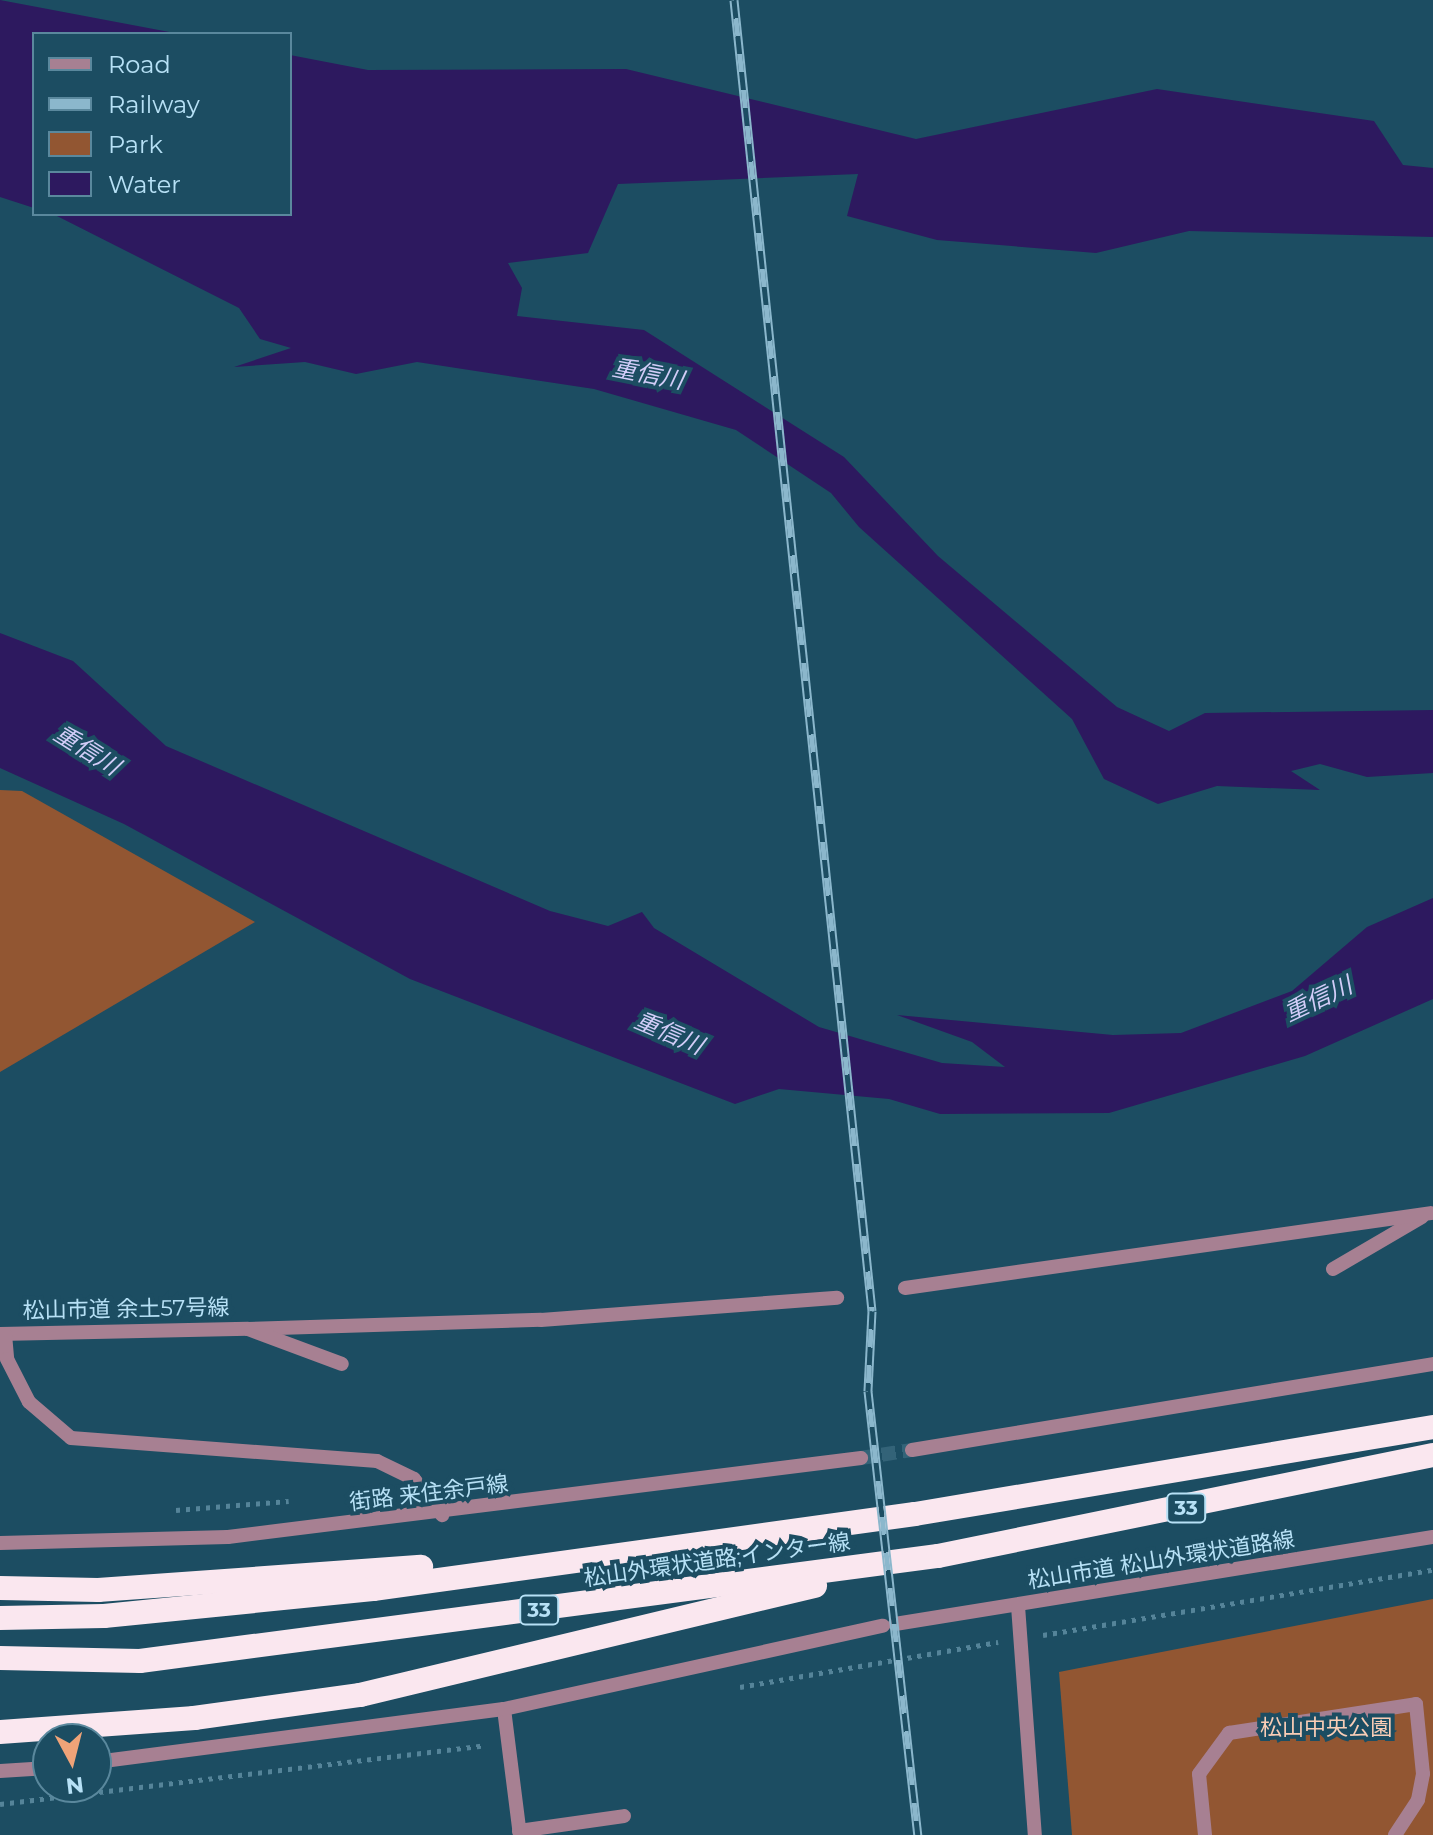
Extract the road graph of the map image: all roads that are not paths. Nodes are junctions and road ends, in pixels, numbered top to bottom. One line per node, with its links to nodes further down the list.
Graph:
1 (1432, 1212): 2 (street); 3 (street)
2 (1333, 1269)
3 (905, 1288)
4 (837, 1298): 5 (street)
5 (248, 1329): 6 (street, 松山市道 余土57号線); 7 (street, 松山市道 余土57号線)
6 (3, 1334): 13 (street)
7 (342, 1364)
8 (1433, 1364): 10 (street)
9 (1433, 1427): 16 (highway, 松山外環状道路;インター線 / 33)
10 (912, 1450)
11 (1433, 1455): 17 (highway, 松山外環状道路;インター線 / 33)
12 (861, 1458): 13 (street, 街路 来住余戸線)
13 (442, 1515): 15 (street, 街路 来住余戸線)
14 (1433, 1537): 19 (street, 松山市道 松山外環状道路線)
15 (0, 1543)
16 (640, 1552): 18 (highway); 20 (highway, 松山外環状道路;インター線 / 33)
17 (938, 1556): 21 (highway, 松山外環状道路;インター線 / 33); 25 (highway)
18 (0, 1588)
19 (1018, 1606): 24 (street, 松山市道 松山外環状道路線); 31 (street)
20 (0, 1618)
21 (0, 1658)
22 (1433, 1701): 23 (street)
23 (1416, 1704): 32 (street); 33 (street)
24 (504, 1709): 26 (street); 30 (street)
25 (0, 1732)
26 (112, 1760)
27 (32, 1769): 28 (street)
28 (0, 1771)
29 (624, 1816): 30 (street)
30 (519, 1833)
31 (1035, 1835)
32 (1205, 1835)
33 (1395, 1835)

